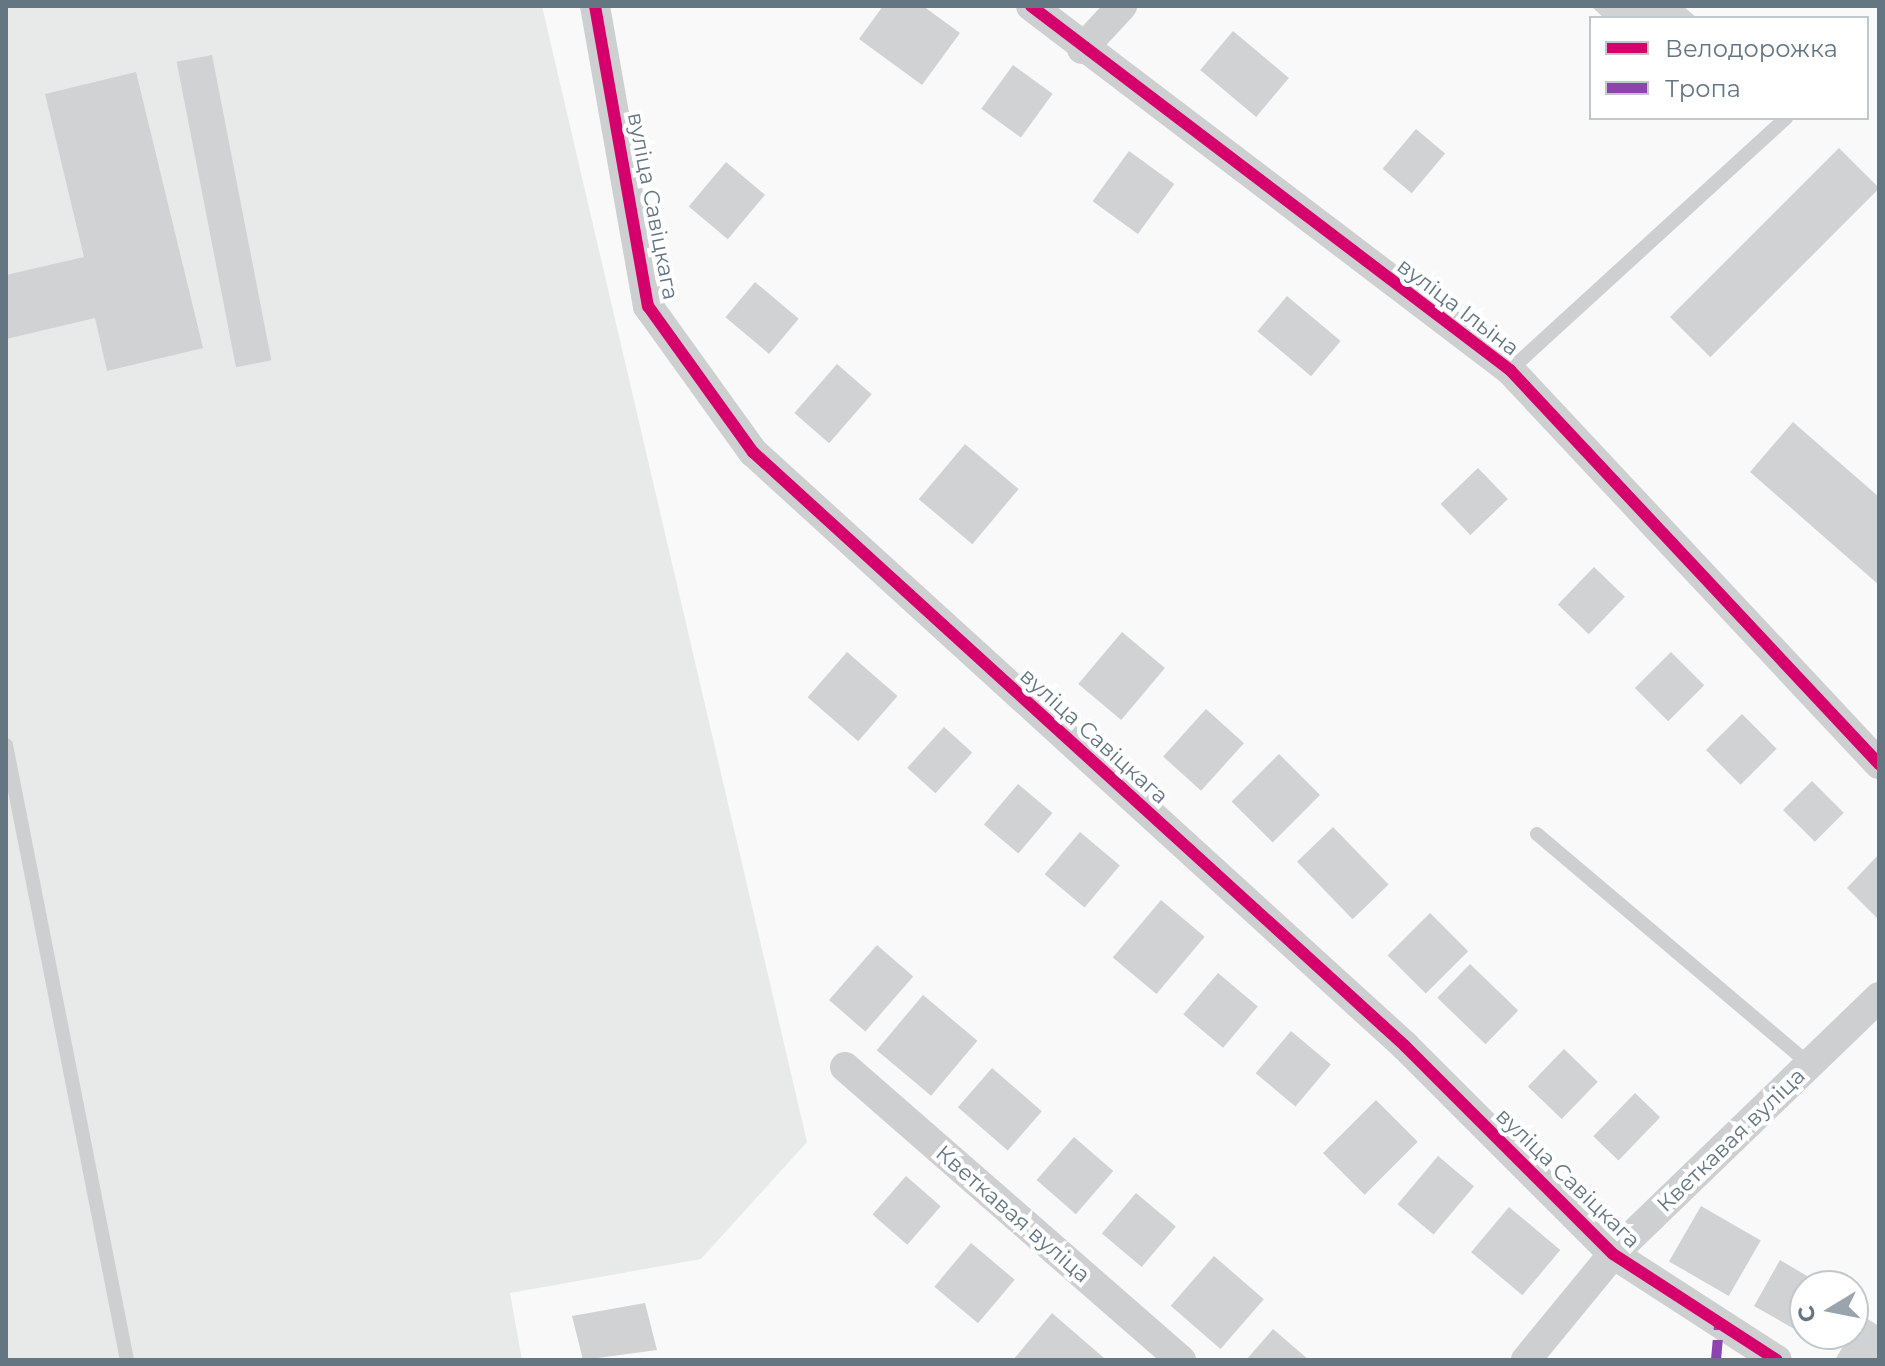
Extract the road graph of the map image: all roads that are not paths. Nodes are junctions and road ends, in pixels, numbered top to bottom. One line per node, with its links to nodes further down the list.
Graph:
1 (595, 6): 13 (street, вуліца Савіцкага)
2 (1031, 6): 4 (street, вуліца Ільіна)
3 (1122, 6): 4 (street)
4 (1082, 49): 6 (street, вуліца Ільіна)
5 (1784, 120): 6 (lane)
6 (1510, 370): 8 (street, вуліца Ільіна)
7 (6, 745): 14 (lane)
8 (1879, 764)
9 (1537, 834): 11 (lane)
10 (1879, 997): 11 (street, Кветкавая вуліца)
11 (1809, 1064): 13 (street, Кветкавая вуліца)
12 (845, 1067): 15 (street, Кветкавая вуліца)
13 (1613, 1254): 16 (street, Кветкавая вуліца); 17 (street, вуліца Савіцкага)
14 (127, 1360)
15 (1181, 1360)
16 (1526, 1360)
17 (1777, 1360)

